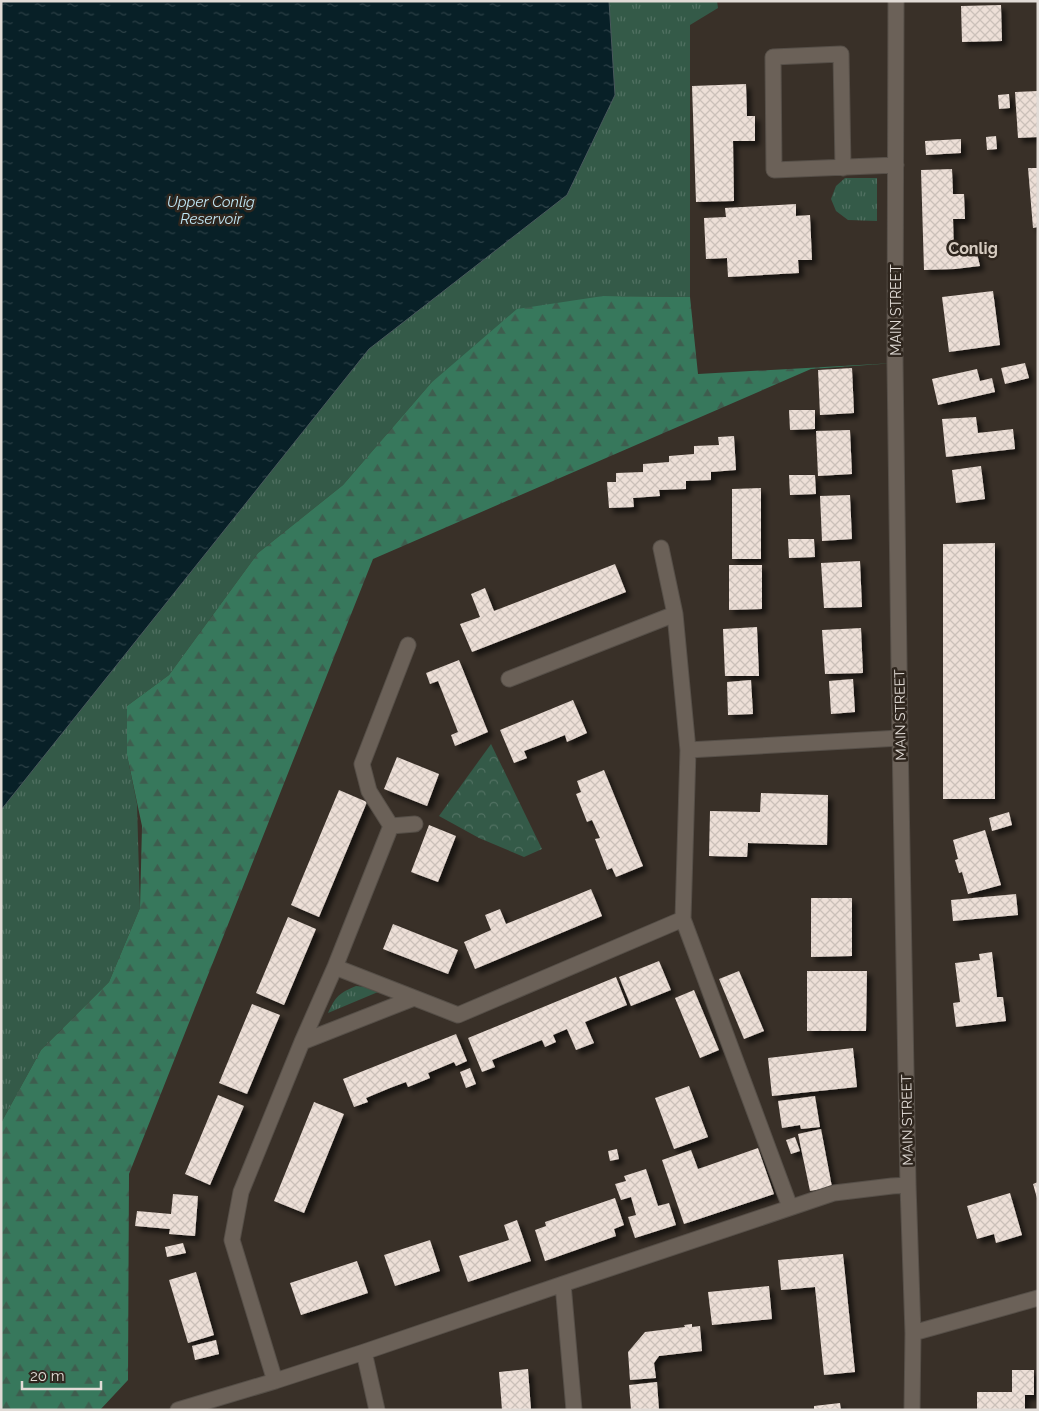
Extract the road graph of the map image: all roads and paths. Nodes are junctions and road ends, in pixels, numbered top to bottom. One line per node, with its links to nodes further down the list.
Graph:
1 (896, 1): 2 (street, MAIN STREET)
2 (896, 165): 3 (street); 8 (street, MAIN STREET)
3 (843, 168): 3 (street)
4 (661, 548): 5 (street)
5 (675, 614): 7 (street); 9 (street)
6 (408, 645): 11 (street)
7 (509, 679)
8 (900, 738): 9 (street); 16 (street, MAIN STREET)
9 (688, 750): 12 (street)
10 (415, 824): 11 (street)
11 (391, 826): 13 (street)
12 (683, 919): 14 (street); 17 (street)
13 (335, 967): 14 (street); 15 (street)
14 (414, 998): 15 (street)
15 (302, 1042): 22 (street)
16 (908, 1186): 17 (street); 20 (street, MAIN STREET)
17 (790, 1207): 18 (street)
18 (563, 1284): 21 (street); 25 (street)
19 (1038, 1298): 20 (street)
20 (913, 1333): 26 (street, MAIN STREET)
21 (364, 1352): 22 (street); 24 (street)
22 (275, 1381): 23 (street)
23 (183, 1409)
24 (377, 1410)
25 (574, 1410)
26 (912, 1410)

